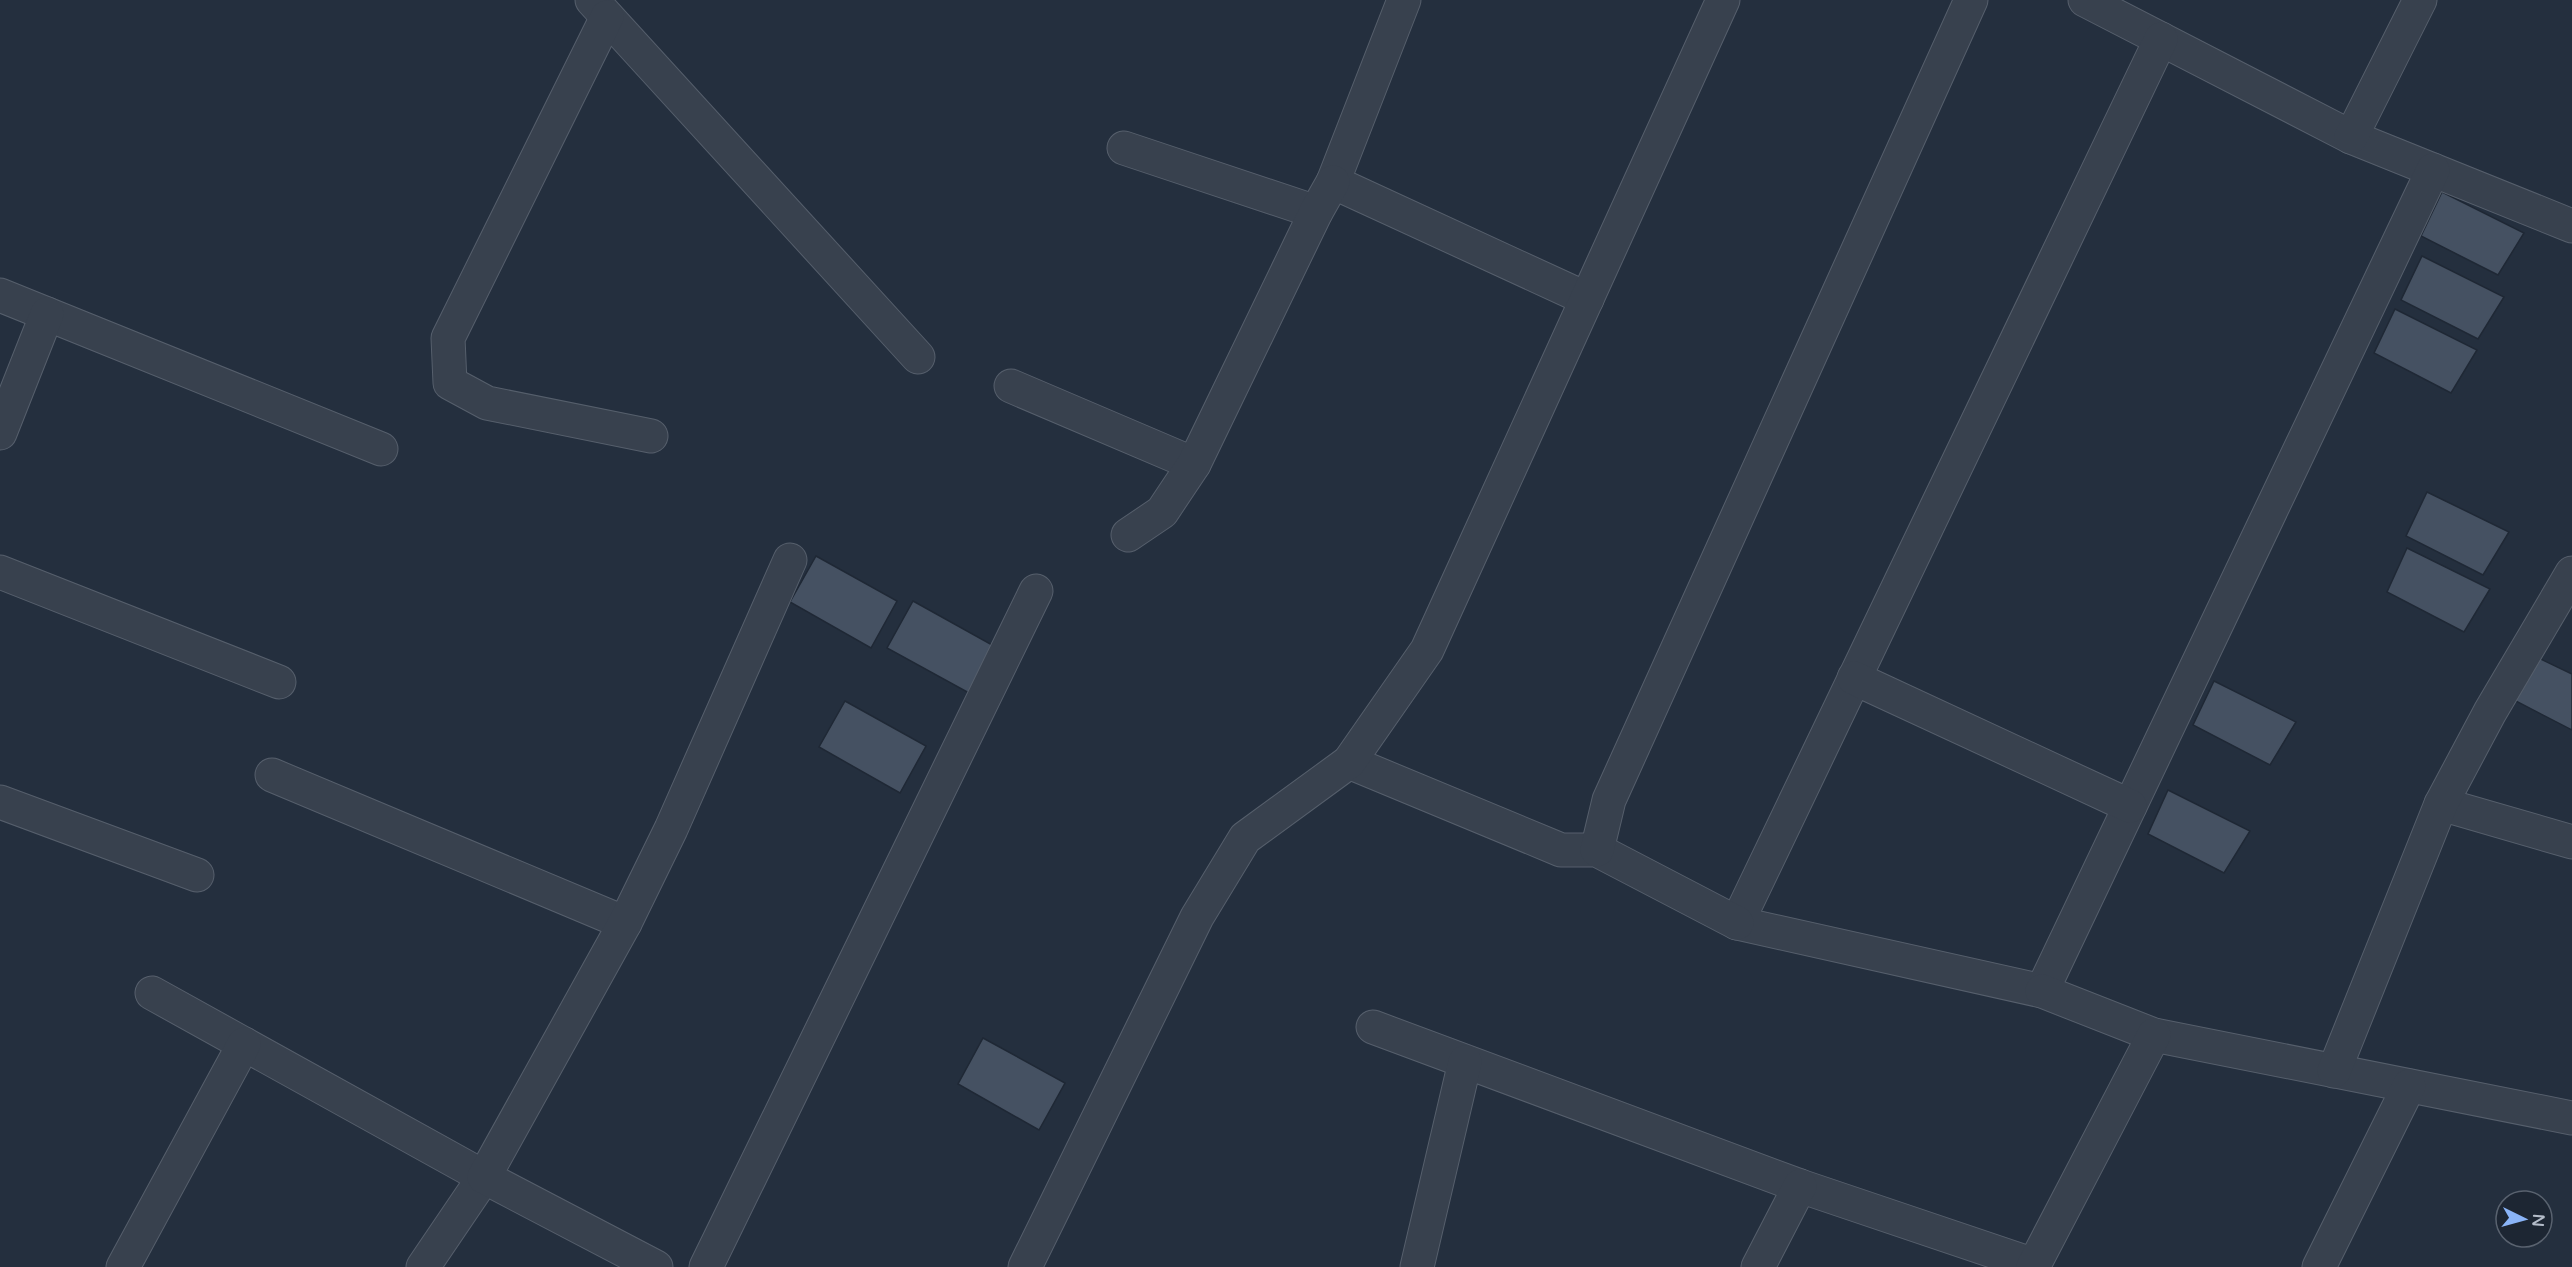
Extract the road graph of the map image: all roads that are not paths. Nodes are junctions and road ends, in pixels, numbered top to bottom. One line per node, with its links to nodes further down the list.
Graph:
1 (1404, 0): 12 (street)
2 (1723, 0): 16 (street)
3 (1971, 0): 37 (street)
4 (2085, 0): 7 (street)
5 (2420, 0): 9 (street)
6 (600, 9): 18 (street); 21 (street)
7 (2124, 9): 8 (street)
8 (2161, 39): 9 (street); 29 (street)
9 (2351, 137): 11 (street)
10 (1124, 147): 13 (street)
11 (2433, 170): 14 (street); 35 (street)
12 (1333, 182): 13 (street); 16 (street)
13 (1316, 212): 23 (street)
14 (2572, 226)
15 (0, 295): 17 (street)
16 (1587, 299): 31 (street)
17 (47, 314): 20 (street); 22 (street)
18 (918, 357)
19 (1011, 386): 23 (street)
20 (0, 433)
21 (651, 436)
22 (381, 449)
23 (1194, 464): 24 (street)
24 (1128, 535)
25 (790, 560): 39 (street)
26 (0, 572): 30 (street)
27 (2572, 573): 34 (street)
28 (1036, 591): 56 (street)
29 (1854, 678): 35 (street); 40 (street)
30 (279, 682)
31 (1349, 762): 37 (street); 57 (street)
32 (272, 775): 39 (street)
33 (0, 802): 38 (street)
34 (2440, 804): 36 (street); 47 (street)
35 (2130, 806): 41 (street)
36 (2572, 843)
37 (1597, 850): 40 (street)
38 (197, 875)
39 (625, 923): 50 (street)
40 (1737, 923): 41 (street)
41 (2042, 990): 44 (street)
42 (152, 993): 45 (street)
43 (1373, 1027): 46 (street)
44 (2154, 1035): 47 (street); 52 (street)
45 (244, 1044): 50 (street); 53 (street)
46 (1465, 1062): 51 (street); 58 (street)
47 (2334, 1071): 48 (street)
48 (2409, 1086): 49 (street); 60 (street)
49 (2572, 1118)
50 (484, 1177): 54 (street); 55 (street)
51 (1800, 1186): 52 (street); 59 (street)
52 (2033, 1266)
53 (123, 1267)
54 (423, 1267)
55 (656, 1267)
56 (706, 1267)
57 (1025, 1267)
58 (1418, 1267)
59 (1758, 1267)
60 (2319, 1267)

